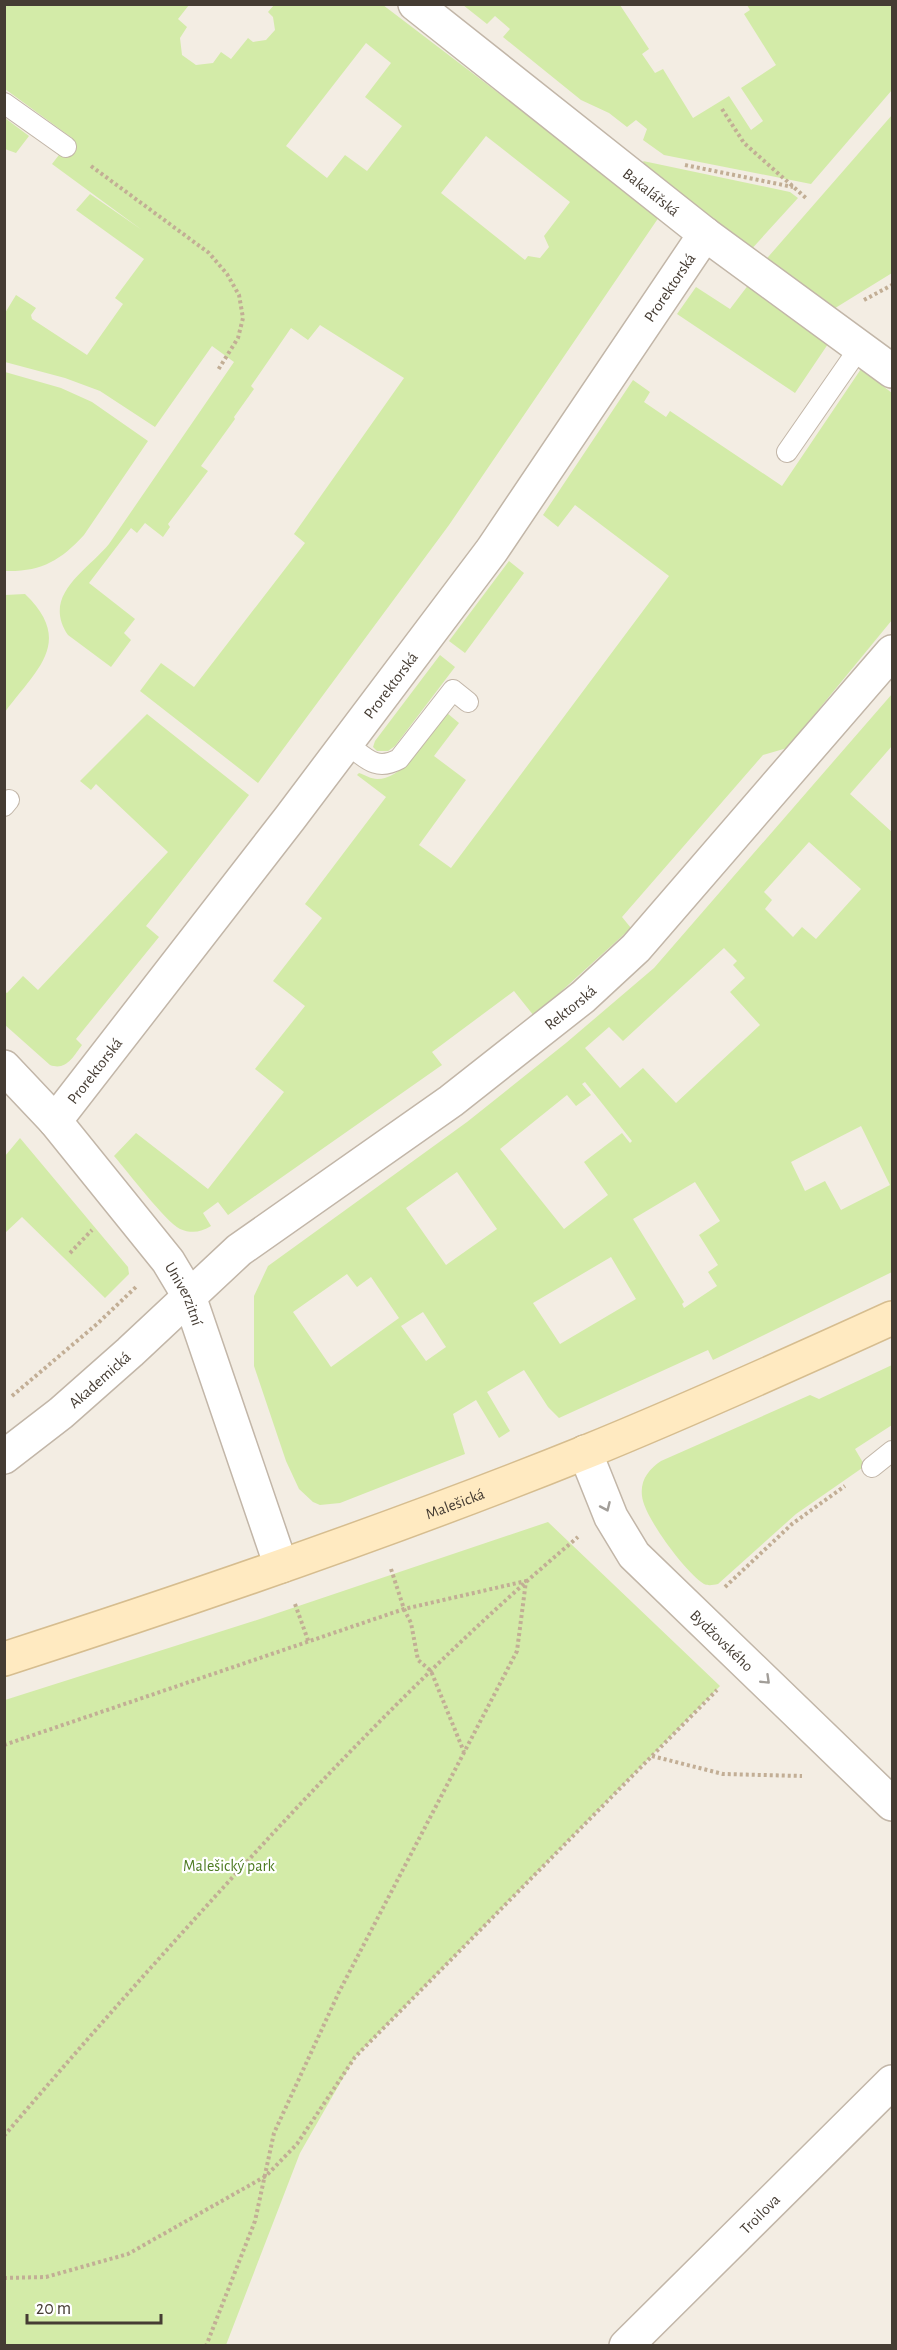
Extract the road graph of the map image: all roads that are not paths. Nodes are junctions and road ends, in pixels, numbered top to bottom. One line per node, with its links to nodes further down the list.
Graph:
1 (415, 4): 4 (street, Bakalářská)
2 (4, 103): 3 (lane)
3 (66, 147)
4 (705, 234): 5 (street, Bakalářská); 10 (street, Prorektorská)
5 (860, 347): 6 (street, Bakalářská); 7 (lane)
6 (892, 370)
7 (787, 452)
8 (892, 652): 13 (street, Rektorská)
9 (468, 702): 10 (lane)
10 (346, 743): 12 (street, Prorektorská)
11 (4, 1067): 12 (street, Univerzitní)
12 (55, 1121): 13 (street, Univerzitní)
13 (189, 1296): 17 (street, Akademická); 19 (street, Univerzitní)
14 (892, 1318): 16 (street, Malešická)
15 (892, 1450): 18 (lane)
16 (585, 1452): 19 (street, Malešická); 21 (street, Bydžovského, one-way to 21)
17 (4, 1457)
18 (872, 1467)
19 (281, 1566): 20 (street, Malešická)
20 (4, 1659)
21 (892, 1804)
22 (892, 2082): 23 (street, Troilova)
23 (626, 2346)

